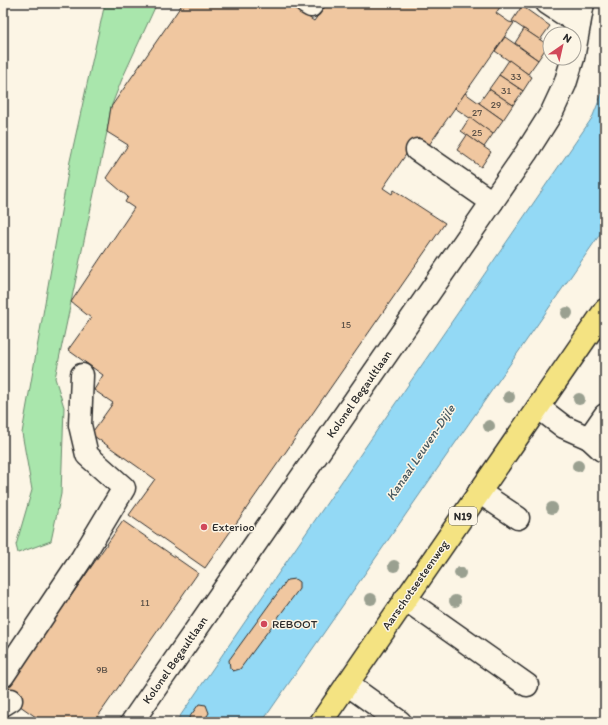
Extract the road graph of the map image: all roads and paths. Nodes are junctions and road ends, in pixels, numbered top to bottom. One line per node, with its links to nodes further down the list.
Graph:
1 (306, 3): 2 (street)
2 (313, 3)
3 (547, 3): 4 (street)
4 (581, 9): 5 (street)
5 (578, 26)
6 (571, 66): 8 (street, Kolonel Begaultlaan)
7 (417, 150): 8 (street)
8 (492, 202): 20 (street, Kolonel Begaultlaan)
9 (605, 310): 11 (main road, Aarschotsesteenweg / N19)
10 (82, 375): 19 (street)
11 (538, 407): 13 (street); 14 (main road, Aarschotsesteenweg / N19)
12 (605, 415): 13 (street)
13 (600, 442)
14 (479, 492): 15 (street); 16 (main road, Aarschotsesteenweg / N19)
15 (518, 518)
16 (405, 599): 17 (main road, Aarschotsesteenweg / N19); 18 (street)
17 (347, 684): 21 (main road, Aarschotsesteenweg / N19); 22 (street)
18 (527, 685)
19 (6, 689)
20 (132, 722)
21 (321, 722)
22 (400, 722)

